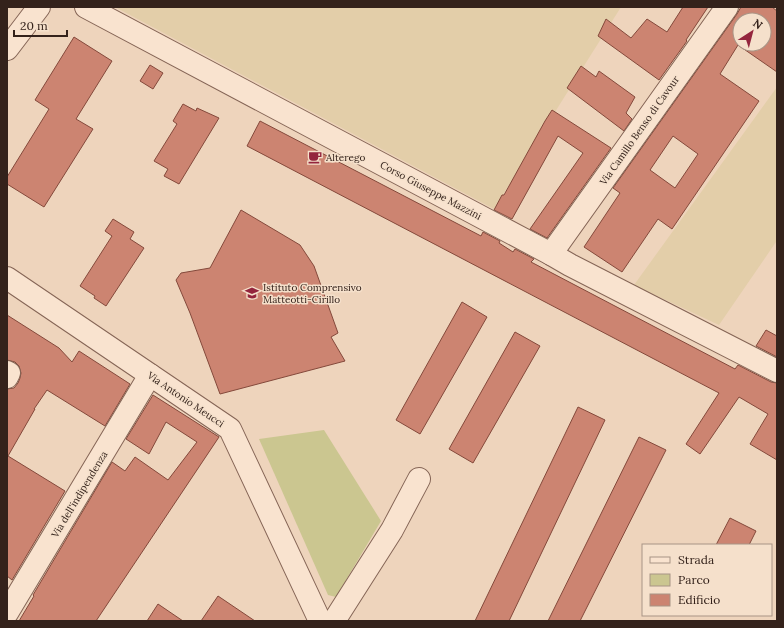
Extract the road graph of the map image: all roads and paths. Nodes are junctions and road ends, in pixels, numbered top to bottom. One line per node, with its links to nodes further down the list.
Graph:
1 (39, 7): 4 (street)
2 (86, 7): 5 (street, Corso Giuseppe Mazzini)
3 (727, 7): 5 (street, Via Camillo Benso di Cavour)
4 (7, 49)
5 (552, 254): 7 (street, Corso Giuseppe Mazzini)
6 (7, 278): 9 (street, Via Antonio Meucci)
7 (777, 371)
8 (7, 372): 10 (street)
9 (150, 375): 12 (street, Via dell'indipendenza); 13 (street, Via Antonio Meucci)
10 (7, 377)
11 (420, 479): 14 (street)
12 (7, 613)
13 (320, 621)
14 (334, 621)

